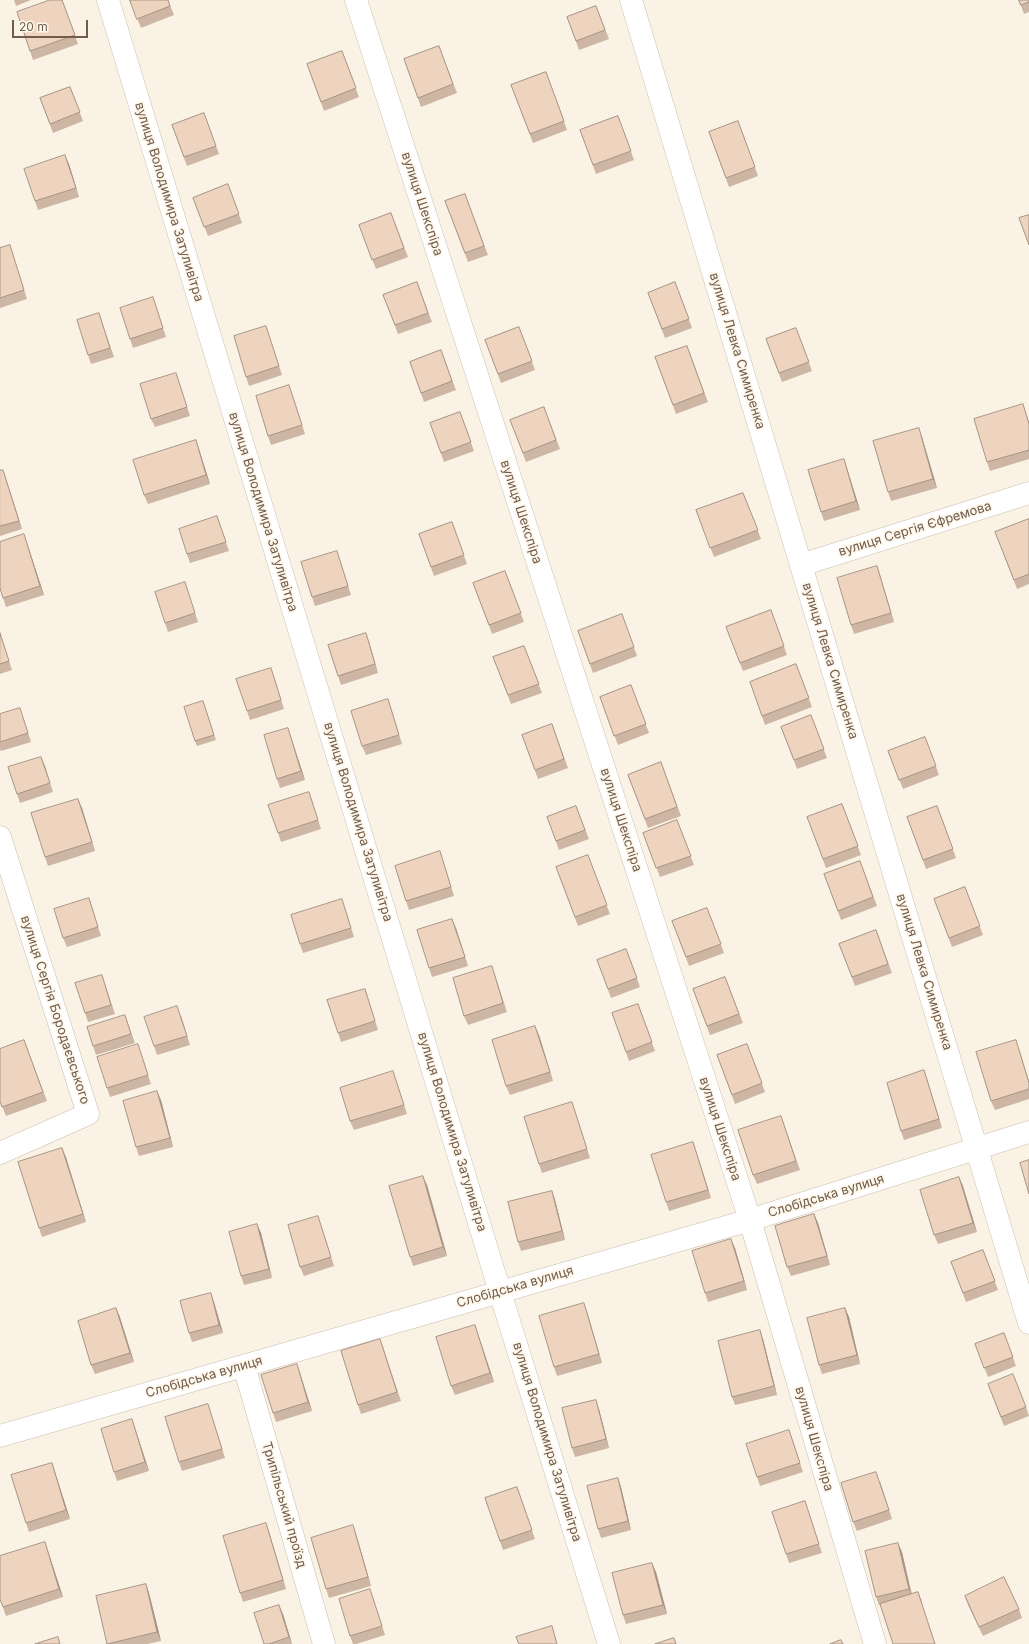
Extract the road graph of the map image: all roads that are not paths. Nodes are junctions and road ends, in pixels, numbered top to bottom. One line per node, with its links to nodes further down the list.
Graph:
1 (108, 0): 11 (street, вулиця Володимира Затуливітра)
2 (356, 0): 10 (street, вулиця Шекспіра)
3 (631, 0): 5 (street, вулиця Левка Симиренка)
4 (1029, 493): 5 (street, вулиця Сергія Єфремова)
5 (801, 565): 8 (street, вулиця Левка Симиренка)
6 (0, 837): 9 (street, вулиця Сергія Бородаєвського)
7 (1029, 1132): 8 (street, Слобідська вулиця)
8 (978, 1148): 10 (street, Слобідська вулиця); 12 (street, вулиця Левка Симиренка)
9 (0, 1153)
10 (750, 1220): 11 (street, Слобідська вулиця); 17 (street, вулиця Шекспіра)
11 (500, 1292): 13 (street, Слобідська вулиця); 16 (street, вулиця Володимира Затуливітра)
12 (1029, 1323)
13 (244, 1366): 14 (street, Слобідська вулиця); 15 (street, Трипільський проїзд)
14 (0, 1436)
15 (324, 1644)
16 (609, 1644)
17 (875, 1644)

